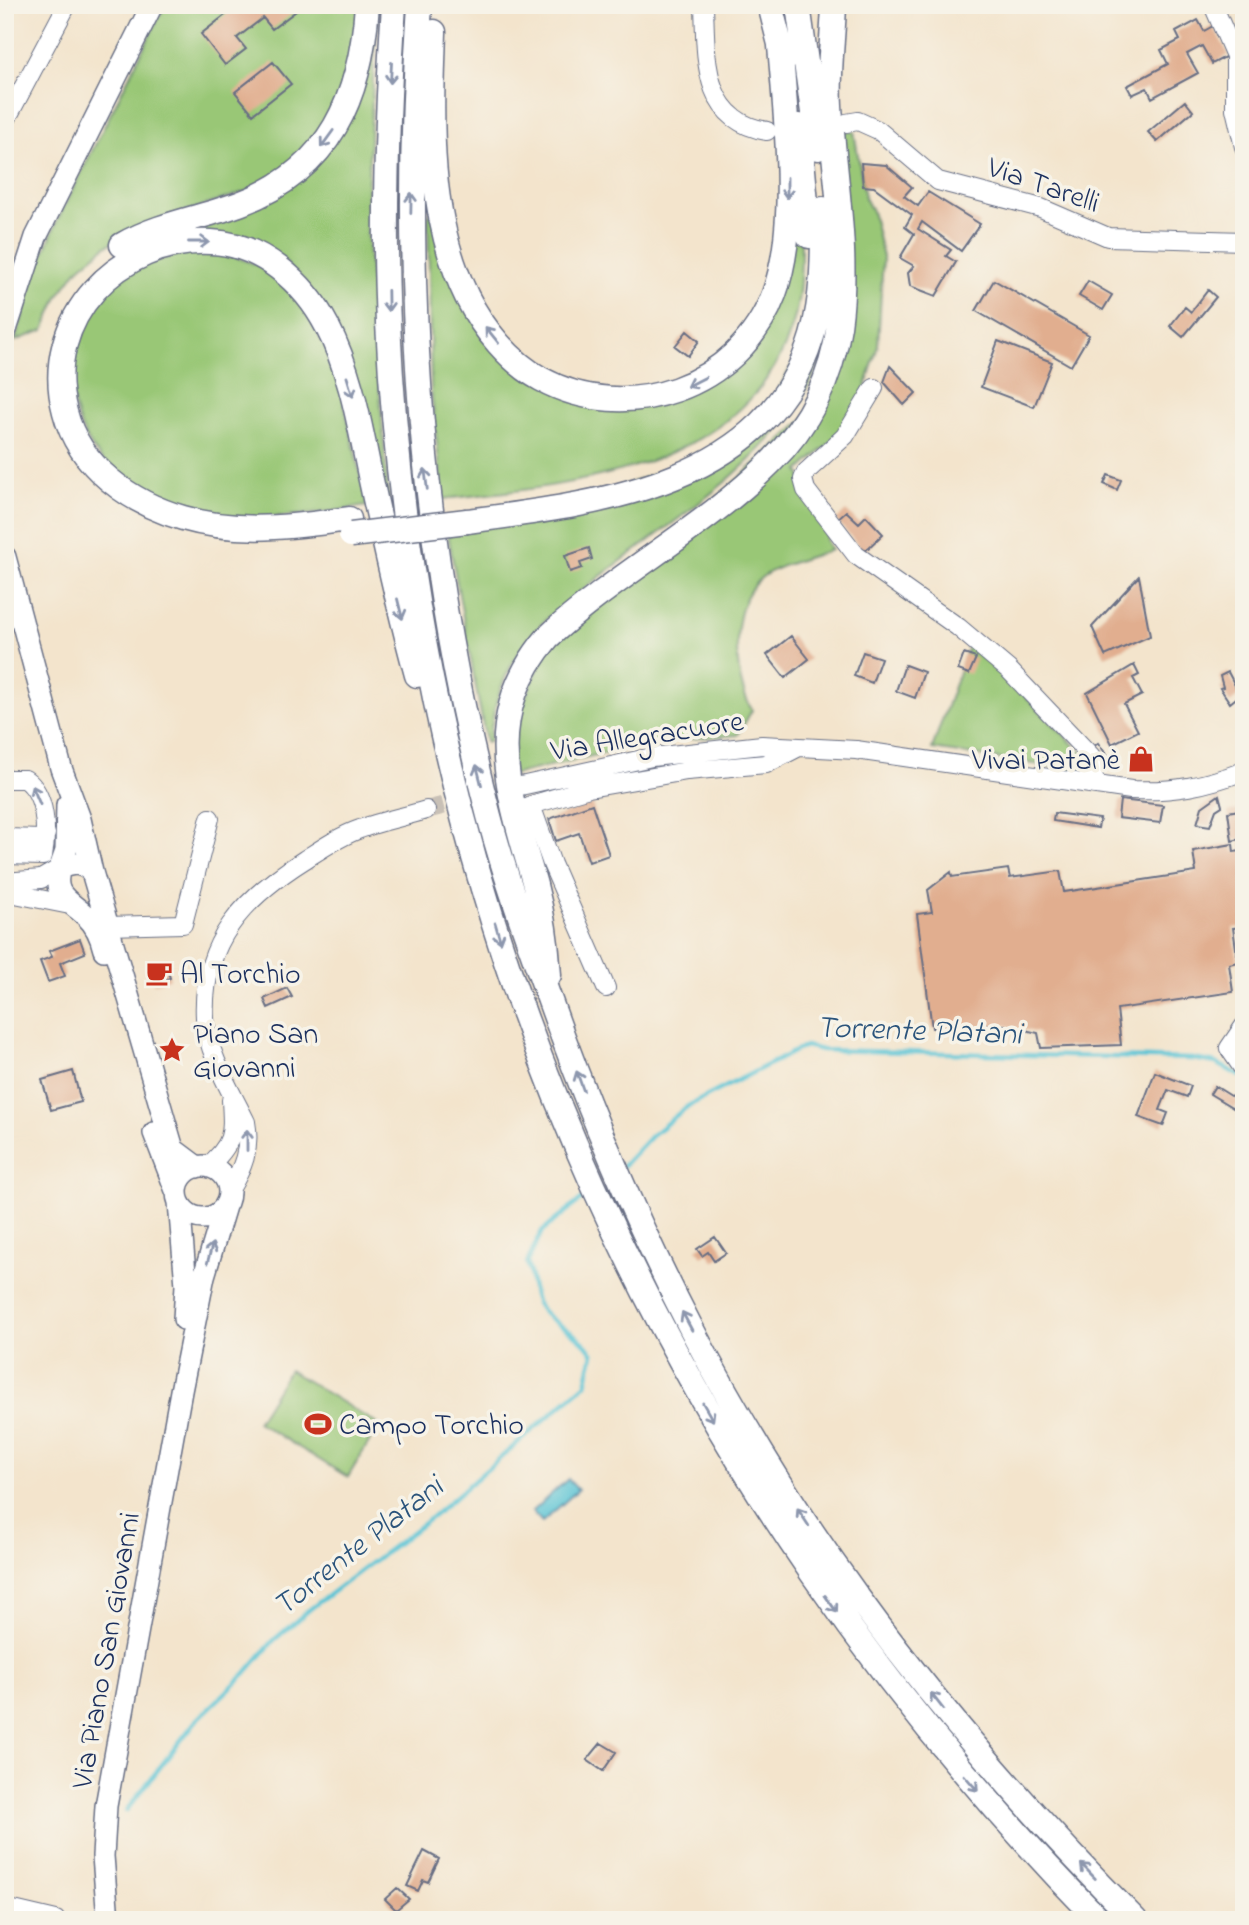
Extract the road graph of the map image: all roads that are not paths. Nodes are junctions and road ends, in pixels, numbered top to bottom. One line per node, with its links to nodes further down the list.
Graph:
1 (67, 5): 16 (street)
2 (152, 5): 22 (main road)
3 (367, 5): 25 (highway, one-way to 25)
4 (394, 5): 42 (highway, one-way to 42)
5 (420, 5): 47 (highway, one-way to 5)
6 (435, 5): 13 (highway, one-way to 6)
7 (705, 5): 18 (street)
8 (800, 5): 14 (highway)
9 (834, 5): 15 (highway)
10 (848, 5): 15 (highway)
11 (1213, 5): 19 (street)
12 (774, 6): 13 (highway); 14 (highway)
13 (780, 47): 24 (highway)
14 (809, 83): 20 (highway)
15 (830, 102): 44 (highway)
16 (5, 122)
17 (846, 123): 21 (street, Via Tarelli)
18 (766, 131)
19 (1244, 147)
20 (823, 185): 24 (highway); 44 (highway)
21 (1244, 241)
22 (5, 333)
23 (874, 388): 31 (street)
24 (465, 513): 25 (highway, bridge)
25 (350, 527): 42 (highway, one-way to 42)
26 (5, 557): 28 (main road)
27 (800, 746): 31 (street, Via Allegracuore); 32 (street, Via Allegracuore); 46 (street)
28 (61, 768): 38 (main road); 39 (main road)
29 (1244, 771): 31 (street, Via Allegracuore)
30 (5, 779): 35 (street, one-way to 30)
31 (1095, 785)
32 (516, 787)
33 (426, 810): 50 (street)
34 (210, 818): 45 (street)
35 (47, 834): 36 (street); 37 (street)
36 (5, 838)
37 (5, 855)
38 (60, 868): 39 (main road); 40 (street); 43 (main road)
39 (92, 872): 45 (main road)
40 (5, 882)
41 (5, 892): 43 (street)
42 (489, 902): 58 (highway, one-way to 58)
43 (70, 905): 52 (main road)
44 (542, 921): 47 (highway)
45 (108, 926): 51 (main road)
46 (606, 988)
47 (551, 1004): 59 (highway, one-way to 47)
48 (1244, 1026): 49 (street)
49 (1244, 1070)
50 (230, 1089): 51 (street); 53 (street, one-way to 50)
51 (202, 1167): 52 (main road); 53 (main road)
52 (178, 1197): 53 (main road); 54 (main road)
53 (227, 1198): 54 (main road, one-way to 53)
54 (181, 1391): 57 (main road, Via Piano San Giovanni)
55 (5, 1908): 56 (street)
56 (56, 1920)
57 (108, 1920)
58 (1099, 1920)
59 (1135, 1920)

